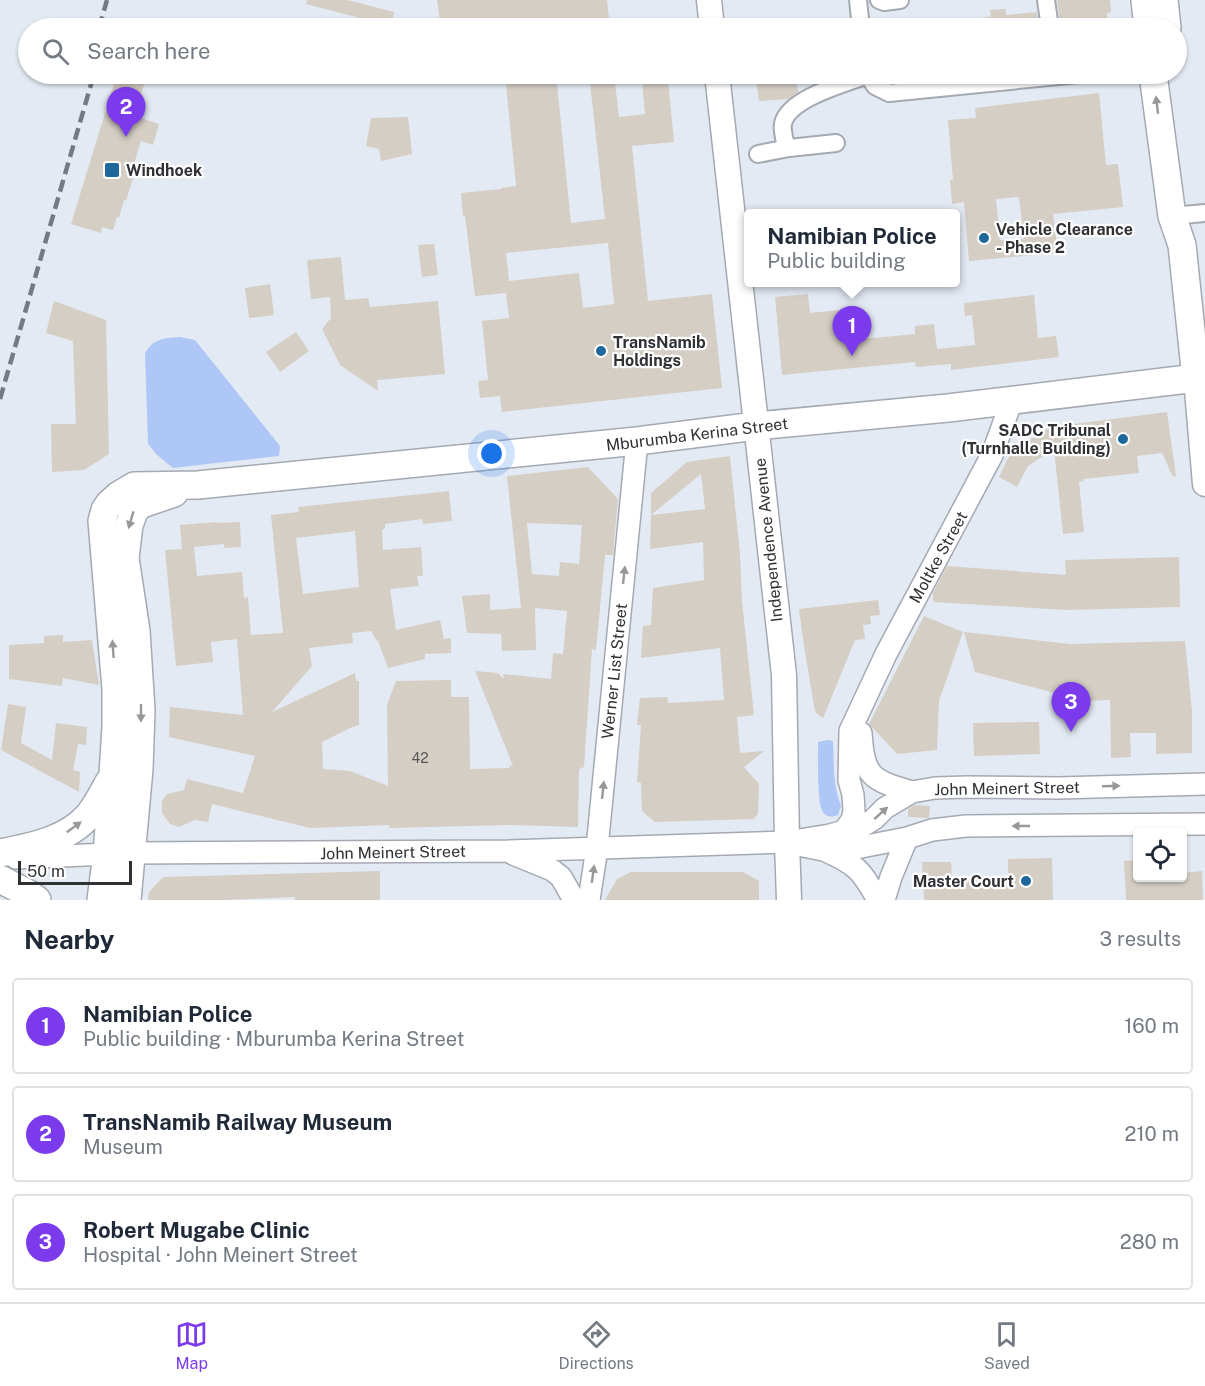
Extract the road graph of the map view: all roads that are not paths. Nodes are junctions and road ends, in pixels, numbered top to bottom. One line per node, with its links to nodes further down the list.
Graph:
1 (709, 0): 8 (main road)
2 (858, 0): 9 (street)
3 (879, 0): 4 (street)
4 (900, 0)
5 (1046, 0): 10 (street)
6 (1145, 0): 11 (main road)
7 (1164, 0): 12 (main road)
8 (711, 18)
9 (860, 18)
10 (1049, 18)
11 (1147, 18)
12 (1166, 18)
13 (718, 84): 25 (main road, Independence Avenue)
14 (850, 84): 20 (street)
15 (878, 84): 16 (street)
16 (972, 84)
17 (1156, 84): 22 (main road, one-way to 17)
18 (1173, 84): 22 (main road)
19 (836, 143): 20 (street)
20 (789, 148): 21 (street)
21 (758, 154)
22 (1188, 214): 23 (main road)
23 (1200, 378): 24 (main road, Mburumba Kerina Street); 27 (main road)
24 (1012, 400): 25 (main road, Mburumba Kerina Street); 29 (street, Moltke Street)
25 (756, 426): 26 (main road, Mburumba Kerina Street); 38 (main road, Independence Avenue)
26 (637, 441): 28 (main road, Mburumba Kerina Street); 39 (street, Werner List Street, one-way to 26)
27 (1205, 484)
28 (198, 485): 30 (main road, one-way to 28); 43 (main road, one-way to 43)
29 (859, 712): 33 (street); 36 (street, Moltke Street)
30 (113, 774): 42 (main road, one-way to 30); 43 (main road)
31 (1205, 784): 32 (street, John Meinert Street, one-way to 31)
32 (1058, 788): 33 (street, John Meinert Street); 35 (street)
33 (912, 792): 36 (street, John Meinert Street, one-way to 33)
34 (1205, 824): 35 (street, John Meinert Street)
35 (1053, 825): 37 (street, John Meinert Street, one-way to 37)
36 (844, 831): 38 (street, John Meinert Street)
37 (907, 838): 40 (street, John Meinert Street); 53 (street)
38 (787, 842): 39 (street, John Meinert Street); 40 (street, John Meinert Street); 51 (main road, Independence Avenue)
39 (597, 848): 41 (street, John Meinert Street); 50 (street, Werner List Street, one-way to 39)
40 (823, 849): 52 (street)
41 (503, 850): 43 (street, John Meinert Street); 49 (street)
42 (0, 853)
43 (119, 854): 44 (street, John Meinert Street); 47 (main road); 48 (main road)
44 (0, 858)
45 (0, 879): 46 (main road)
46 (37, 900)
47 (101, 900)
48 (127, 900)
49 (574, 900)
50 (589, 900)
51 (789, 900)
52 (878, 900)
53 (884, 900)

